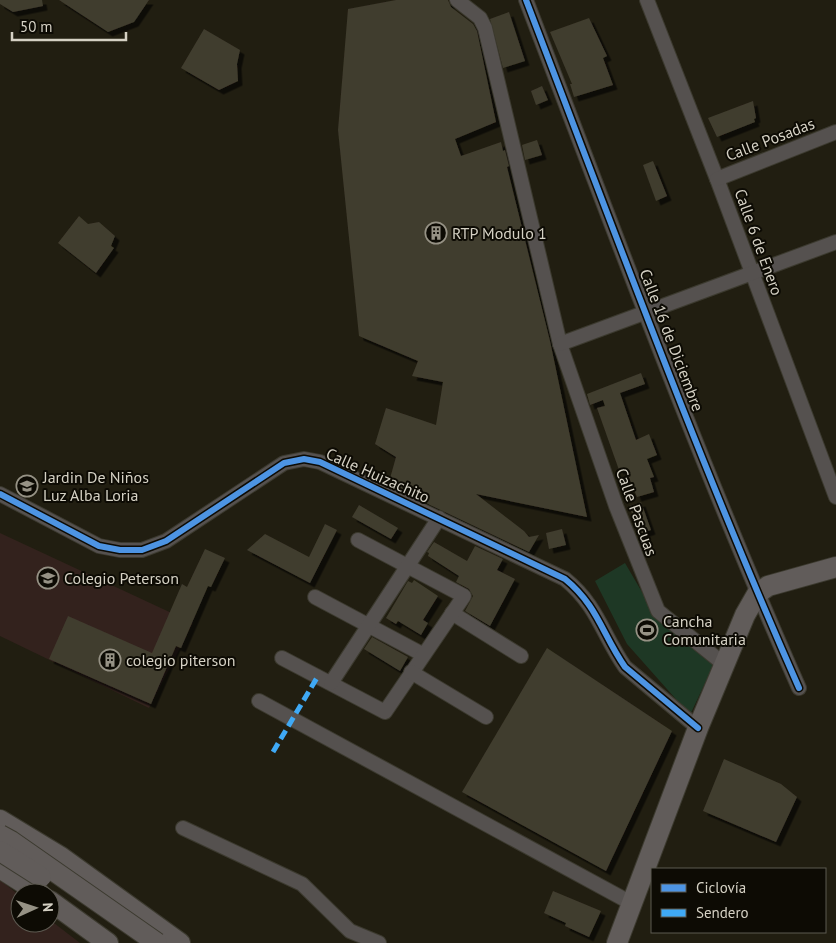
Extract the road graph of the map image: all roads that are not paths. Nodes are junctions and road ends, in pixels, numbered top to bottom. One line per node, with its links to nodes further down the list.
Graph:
1 (457, 0): 9 (street, Calle Pascuas)
2 (526, 0): 8 (street, Calle 16 de Diciembre)
3 (647, 0): 5 (street, Calle 6 de Enero)
4 (836, 132): 5 (street, Calle Posadas)
5 (718, 179): 7 (street, Calle 6 de Enero)
6 (836, 242): 7 (street)
7 (752, 274): 8 (street); 11 (street, Calle 6 de Enero)
8 (645, 312): 9 (street); 16 (street, Calle 16 de Diciembre)
9 (560, 344): 23 (street, Calle Pascuas)
10 (0, 494): 12 (street, Calle Huizachito)
11 (836, 498)
12 (439, 518): 14 (street); 29 (street, Calle Huizachito)
13 (358, 540): 14 (street)
14 (408, 567): 18 (street); 19 (street)
15 (836, 567): 16 (street)
16 (757, 594): 23 (street); 26 (street, Calle 16 de Diciembre)
17 (315, 597): 19 (street)
18 (452, 613): 20 (street); 21 (street)
19 (367, 626): 20 (street); 25 (street)
20 (422, 654): 24 (street)
21 (521, 656)
22 (282, 658): 25 (street)
23 (724, 665): 29 (street)
24 (411, 672): 25 (street); 28 (street)
25 (330, 683)
26 (799, 688)
27 (259, 701): 37 (street)
28 (486, 717)
29 (698, 728): 37 (street)
30 (0, 820): 36 (street)
31 (183, 828): 43 (street)
32 (0, 835): 41 (street, bridge)
33 (0, 851): 40 (street, bridge)
34 (0, 868): 35 (street)
35 (23, 883)
36 (120, 900): 39 (street); 42 (street)
37 (633, 904): 44 (street)
38 (60, 908): 39 (street)
39 (102, 939)
40 (137, 943)
41 (156, 943)
42 (180, 943)
43 (379, 943)
44 (617, 943)

